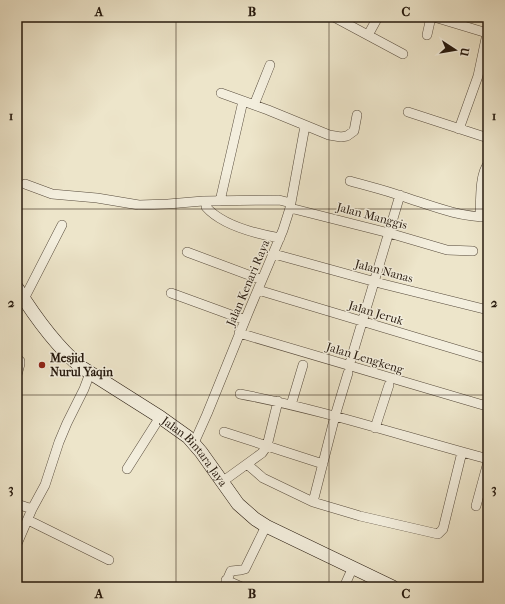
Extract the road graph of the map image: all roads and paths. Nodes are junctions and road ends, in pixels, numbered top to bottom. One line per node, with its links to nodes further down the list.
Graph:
1 (334, 17): 5 (street)
2 (378, 17): 5 (street)
3 (432, 17): 4 (street); 6 (street)
4 (487, 31): 15 (street)
5 (368, 35): 7 (street)
6 (427, 35)
7 (403, 54)
8 (270, 65): 11 (street)
9 (221, 93): 10 (street)
10 (242, 101): 11 (street); 21 (street)
11 (254, 105): 14 (street)
12 (408, 112): 15 (street)
13 (357, 115): 14 (street)
14 (305, 126): 22 (street, Jalan Kenari Raya)
15 (459, 129): 16 (street)
16 (488, 138)
17 (488, 164): 24 (street)
18 (350, 181): 20 (street)
19 (25, 184): 21 (street, Jalan Manggis)
20 (400, 195): 24 (street); 26 (street)
21 (220, 201): 22 (street, Jalan Manggis)
22 (290, 206): 26 (street, Jalan Manggis); 27 (street, Jalan Kenari Raya)
23 (206, 207): 27 (street)
24 (484, 217)
25 (62, 226): 34 (street)
26 (389, 232): 28 (street, Jalan Manggis); 32 (street)
27 (280, 238): 30 (street, Jalan Kenari Raya)
28 (473, 251)
29 (187, 252): 31 (street)
30 (274, 254): 31 (street, Jalan Kenari Raya); 32 (street, Jalan Nanas)
31 (262, 280): 33 (street, Jalan Kenari Raya)
32 (375, 281): 36 (street, Jalan Nanas); 38 (street)
33 (258, 290): 37 (street, Jalan Kenari Raya); 38 (street, Jalan Jeruk)
34 (20, 293): 44 (street, Jalan Bintara Jaya)
35 (171, 293): 37 (street)
36 (488, 310)
37 (245, 320): 39 (street, Jalan Kenari Raya)
38 (362, 322): 41 (street, Jalan Jeruk); 43 (street)
39 (239, 333): 43 (street, Jalan Lengkeng); 55 (street, Jalan Kenari Raya)
40 (17, 359): 45 (street)
41 (488, 360)
42 (303, 365): 50 (street)
43 (349, 369): 49 (street, Jalan Lengkeng); 51 (street)
44 (90, 373): 52 (street, Jalan Bintara Jaya); 66 (street)
45 (17, 374)
46 (388, 385): 53 (street)
47 (240, 394): 48 (street)
48 (278, 402): 50 (street); 56 (street)
49 (486, 404)
50 (291, 405): 51 (street)
51 (334, 416): 53 (street); 60 (street)
52 (160, 417): 55 (street, Jalan Bintara Jaya); 61 (street)
53 (375, 428): 57 (street)
54 (224, 432): 56 (street)
55 (194, 443): 62 (street, Jalan Bintara Jaya)
56 (267, 446): 59 (street); 60 (street)
57 (462, 452): 58 (street); 63 (street)
58 (488, 460): 65 (street)
59 (247, 464): 62 (street); 63 (street)
60 (323, 464): 63 (street)
61 (127, 469)
62 (222, 482): 68 (street, Jalan Bintara Jaya)
63 (313, 502)
64 (17, 504): 66 (street)
65 (476, 506)
66 (32, 509): 67 (street)
67 (28, 520): 69 (street); 70 (street)
68 (266, 526): 71 (street, Jalan Bintara Jaya); 73 (street)
69 (17, 544)
70 (109, 560)
71 (353, 567): 75 (street); 76 (street, Jalan Bintara Jaya)
72 (488, 581): 77 (street)
73 (225, 584): 74 (street)
74 (242, 587)
75 (344, 587)
76 (393, 587)
77 (485, 587)

